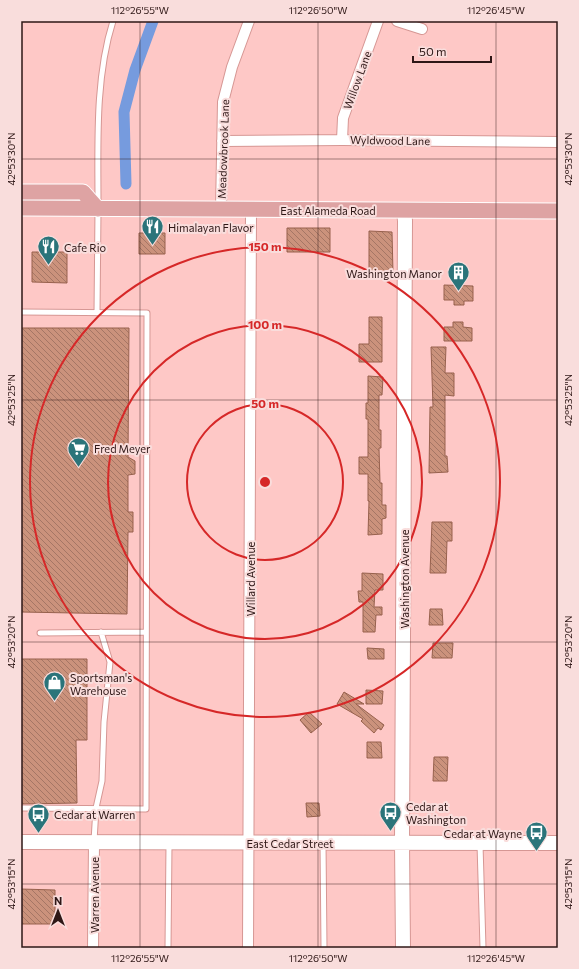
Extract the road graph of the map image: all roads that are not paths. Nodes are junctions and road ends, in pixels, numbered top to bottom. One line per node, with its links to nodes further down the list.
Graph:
1 (113, 21): 11 (lane)
2 (249, 21): 7 (street, Meadowbrook Lane)
3 (378, 21): 6 (street, Willow Lane)
4 (397, 21): 5 (street)
5 (422, 29)
6 (342, 140): 7 (street, Wyldwood Lane); 8 (street, Wyldwood Lane)
7 (222, 141): 12 (street, Meadowbrook Lane)
8 (558, 142)
9 (21, 192): 11 (main road)
10 (21, 208): 11 (main road, East Alameda Road)
11 (98, 209): 12 (main road, East Alameda Road); 17 (lane)
12 (221, 210): 13 (main road, East Alameda Road)
13 (251, 210): 14 (main road, East Alameda Road); 26 (street, Willard Avenue)
14 (404, 211): 15 (main road, East Alameda Road); 28 (street, Washington Avenue)
15 (558, 211)
16 (21, 312): 17 (lane)
17 (97, 313): 19 (lane)
18 (101, 632): 19 (lane); 20 (lane); 22 (lane)
19 (146, 632): 22 (lane)
20 (40, 633)
21 (21, 808): 22 (lane)
22 (96, 808): 24 (lane)
23 (21, 842): 24 (street, East Cedar Street)
24 (94, 842): 25 (street, East Cedar Street); 31 (street, Warren Avenue)
25 (169, 843): 26 (street, East Cedar Street); 32 (lane)
26 (249, 843): 27 (street, East Cedar Street); 33 (street, Willard Avenue)
27 (323, 843): 28 (street, East Cedar Street); 34 (lane)
28 (402, 843): 29 (street, East Cedar Street); 35 (street, Washington Avenue)
29 (480, 843): 30 (street, East Cedar Street); 36 (lane)
30 (558, 843)
31 (93, 948)
32 (168, 948)
33 (248, 948)
34 (324, 948)
35 (403, 948)
36 (483, 948)

